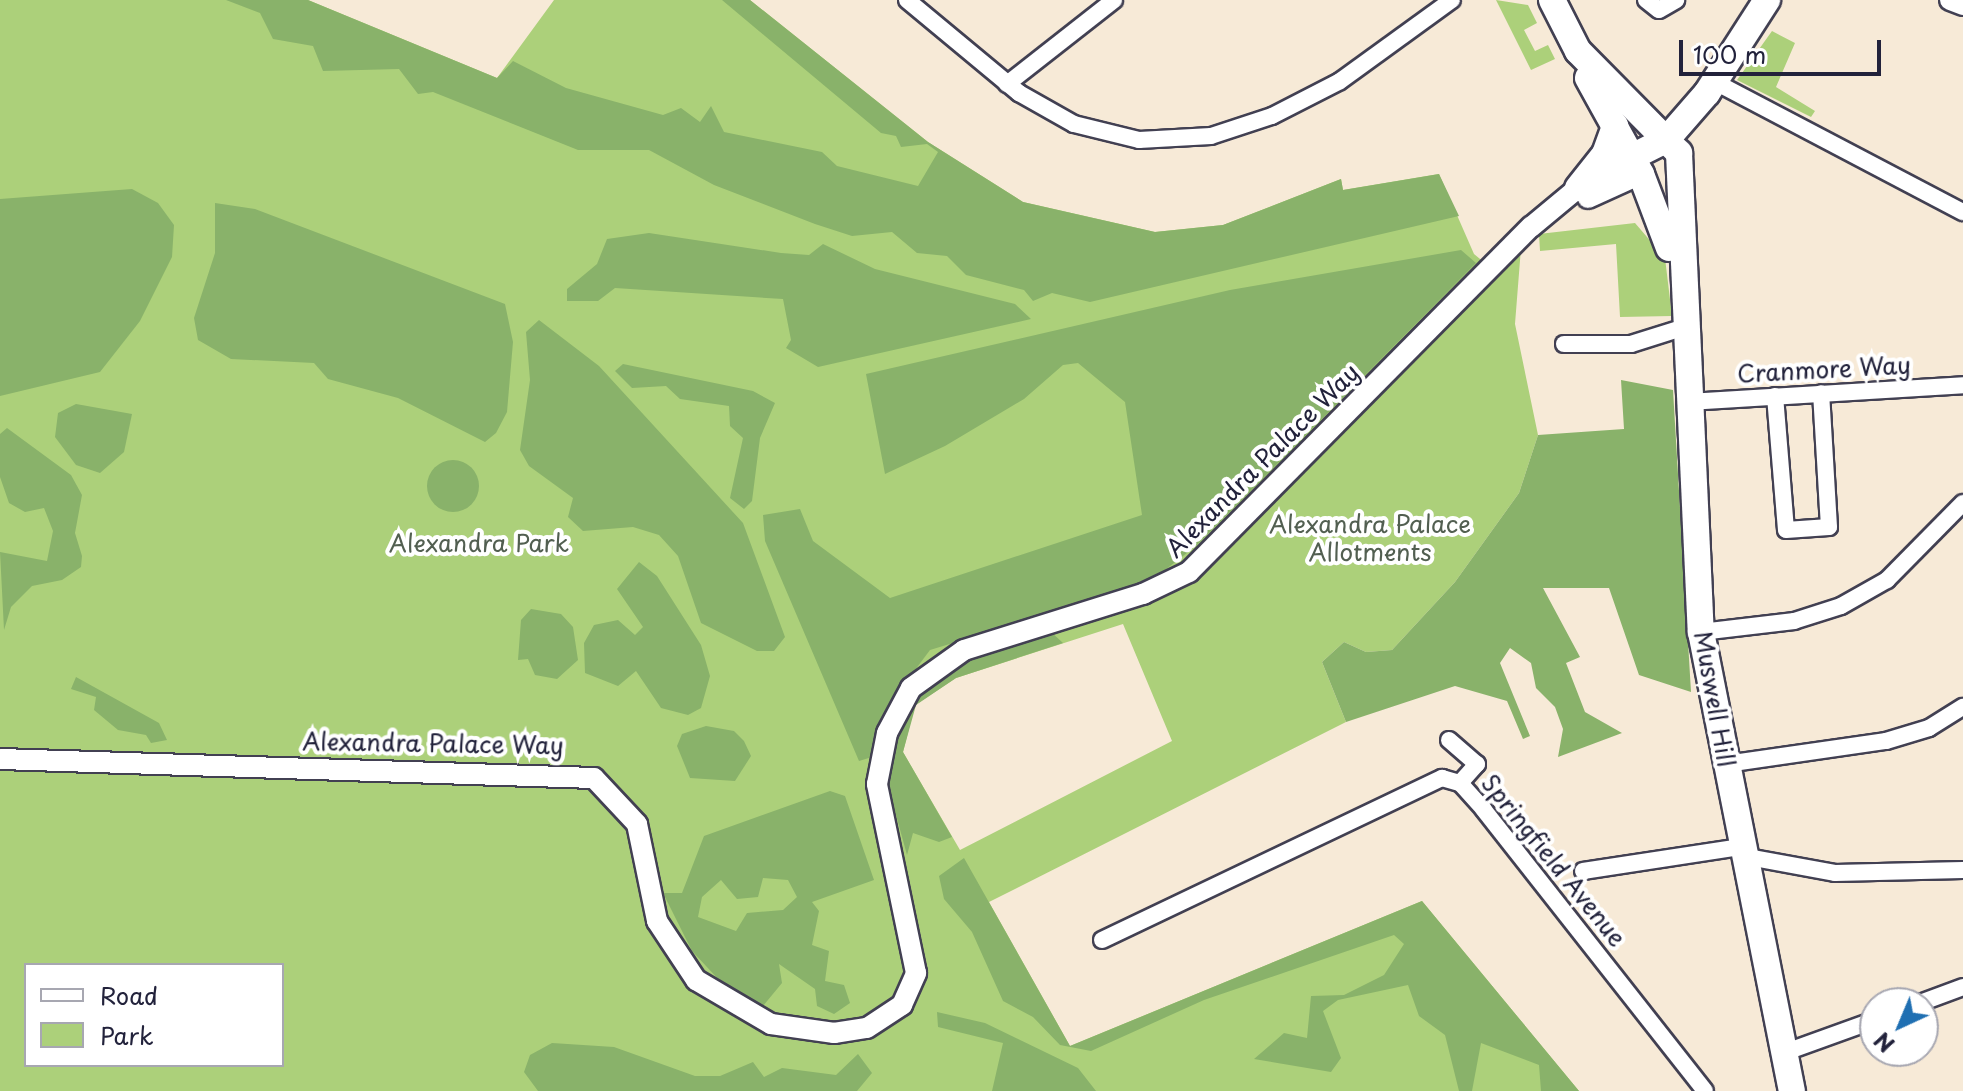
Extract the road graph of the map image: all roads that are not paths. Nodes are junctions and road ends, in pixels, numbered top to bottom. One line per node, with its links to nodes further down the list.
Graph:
1 (907, 0): 11 (street)
2 (1114, 0): 11 (street)
3 (1452, 0): 11 (street)
4 (1552, 0): 10 (main road)
5 (1646, 0): 6 (street)
6 (1676, 0)
7 (1767, 0): 12 (main road)
8 (1950, 0): 9 (street)
9 (1963, 5)
10 (1578, 51): 13 (main road); 14 (main road, Muswell Hill)
11 (1007, 84)
12 (1712, 94): 13 (main road); 15 (main road); 18 (street)
13 (1617, 95): 15 (main road)
14 (1615, 126): 15 (main road, Muswell Hill); 16 (main road)
15 (1656, 155): 16 (street, Alexandra Palace Way); 17 (street, Alexandra Palace Way); 19 (main road, Muswell Hill); 19 (main road, Muswell Hill)
16 (1578, 188): 17 (street, Alexandra Palace Way)
17 (1555, 210): 29 (street, Alexandra Palace Way)
18 (1963, 212)
19 (1684, 314): 20 (street); 24 (main road, Muswell Hill)
20 (1564, 344)
21 (1963, 385): 22 (street, Cranmore Way)
22 (1821, 393): 23 (street, Cranmore Way); 23 (street)
23 (1775, 396): 24 (street, Cranmore Way)
24 (1688, 402): 26 (main road, Muswell Hill)
25 (1963, 503): 26 (street)
26 (1701, 632): 30 (main road, Muswell Hill)
27 (1963, 707): 30 (street)
28 (1449, 740): 31 (street)
29 (0, 759)
30 (1726, 764): 32 (main road, Muswell Hill)
31 (1460, 783): 35 (street, Springfield Avenue); 40 (street, Springfield Avenue)
32 (1747, 852): 33 (street); 34 (street); 39 (main road, Muswell Hill)
33 (1963, 870)
34 (1583, 871)
35 (1102, 940)
36 (1963, 987): 37 (street)
37 (1939, 996)
38 (1859, 1026): 39 (street)
39 (1786, 1052): 41 (main road, Muswell Hill)
40 (1705, 1091)
41 (1792, 1091)

